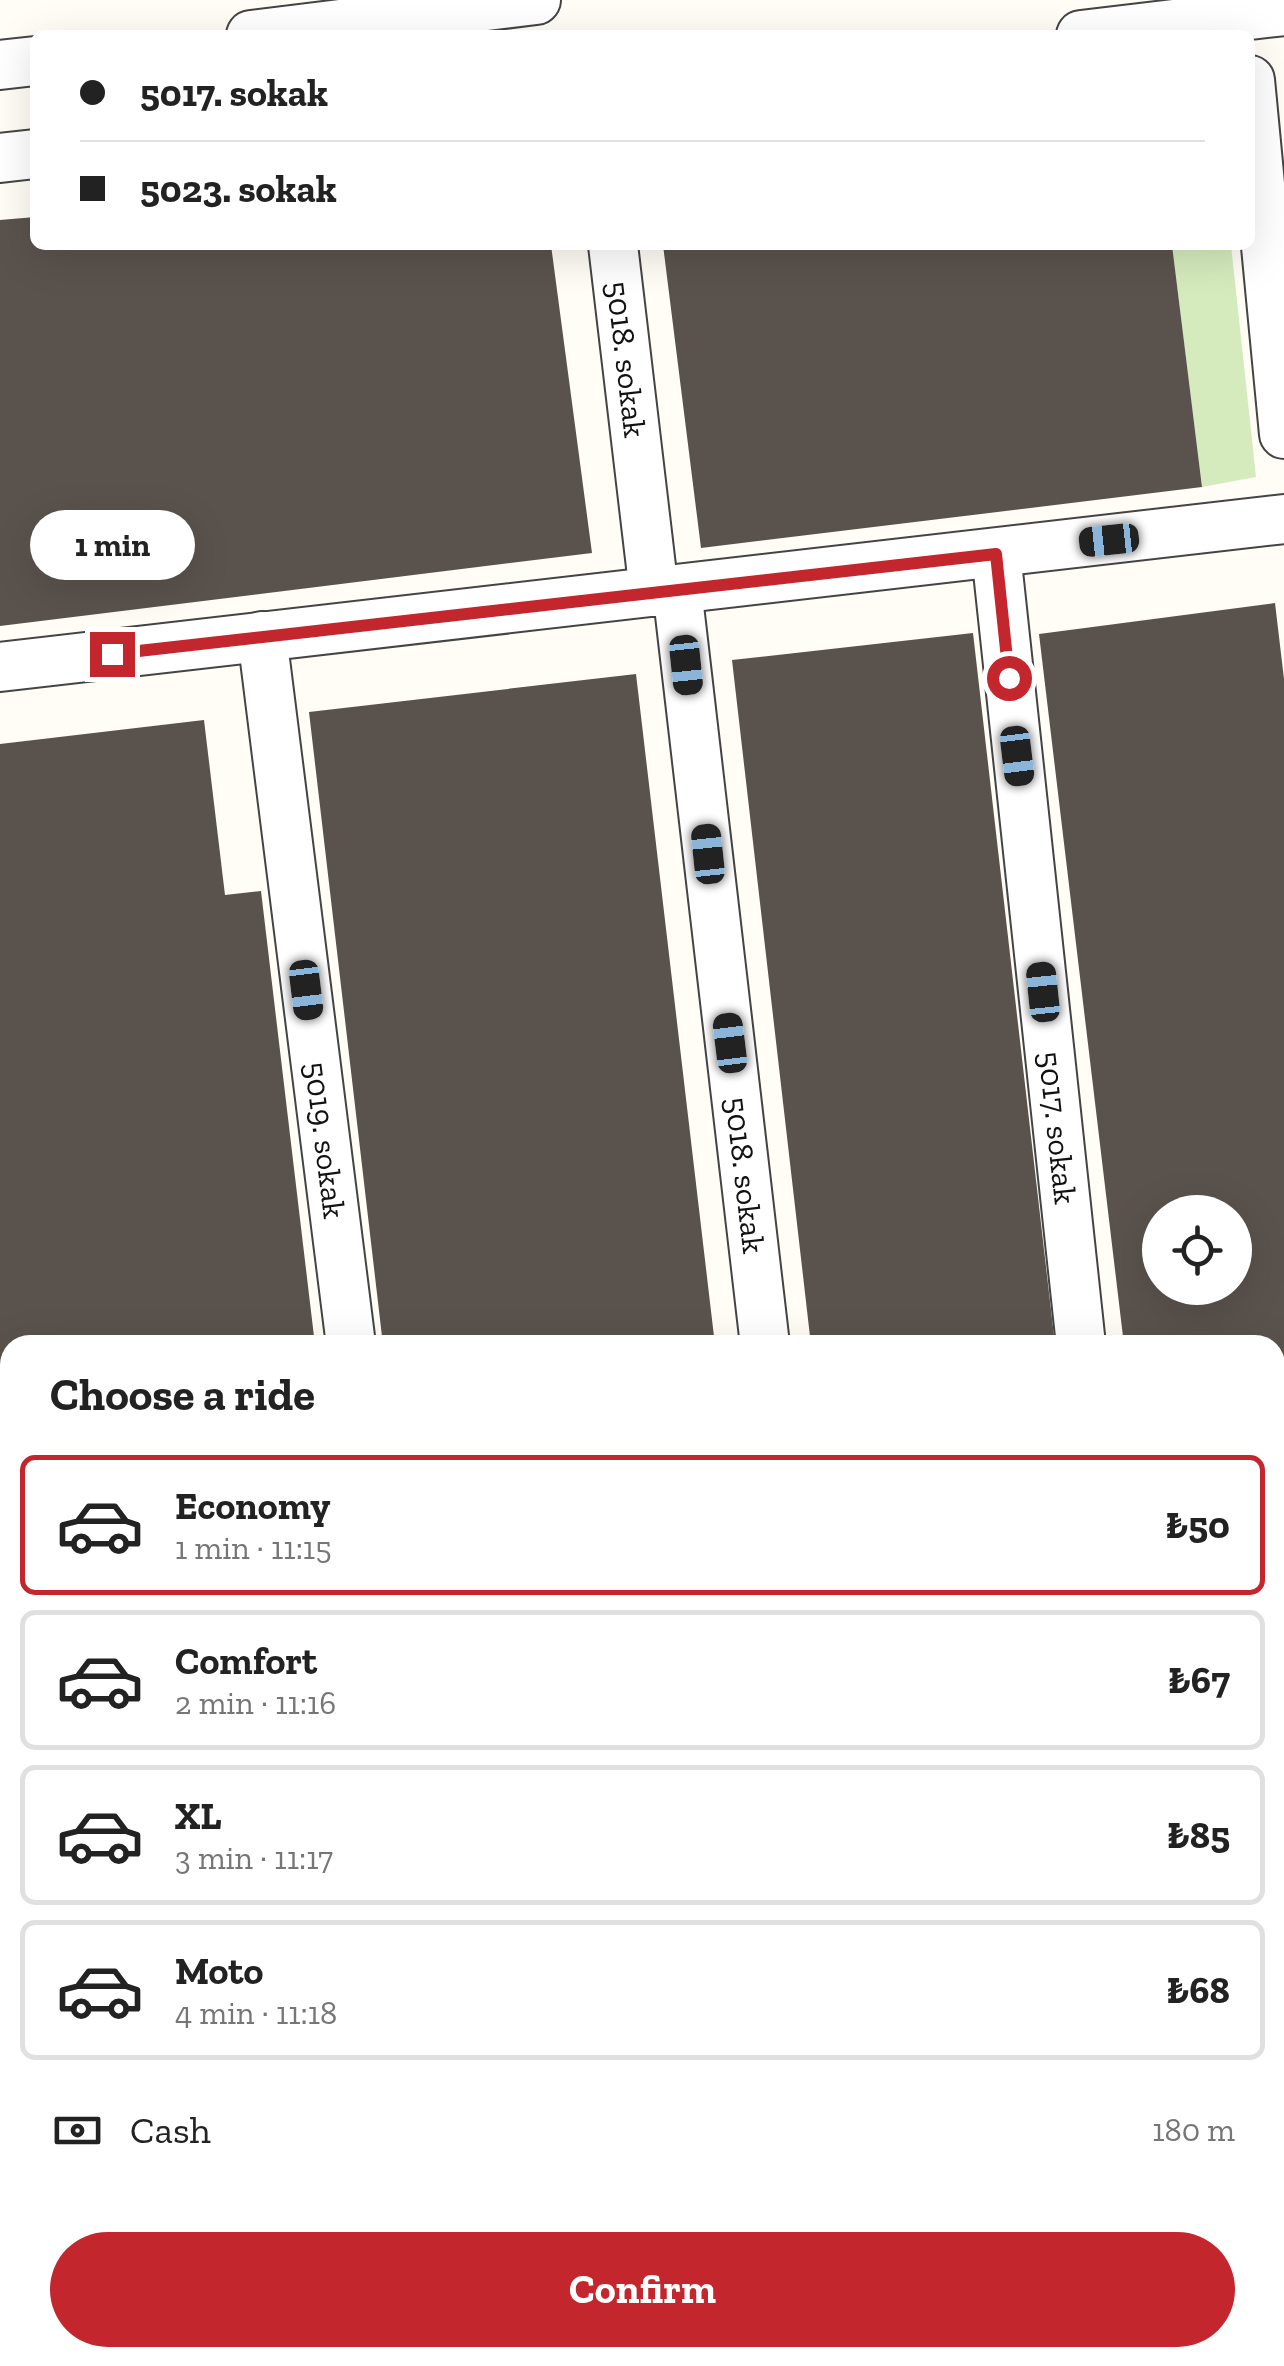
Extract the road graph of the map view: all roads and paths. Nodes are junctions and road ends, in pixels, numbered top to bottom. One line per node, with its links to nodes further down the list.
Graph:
1 (536, 0): 2 (street)
2 (474, 14): 4 (street)
3 (1254, 16): 6 (street)
4 (407, 17): 5 (street)
5 (294, 30)
6 (1127, 30)
7 (30, 62): 8 (street)
8 (0, 66)
9 (1255, 132): 13 (street)
10 (30, 155): 11 (street)
11 (0, 158)
12 (614, 250): 16 (street, 5018. sokak)
13 (1284, 434)
14 (1284, 519): 15 (street)
15 (996, 554): 16 (street); 21 (street, 5017. sokak)
16 (666, 590): 17 (street); 20 (street, 5018. sokak)
17 (262, 636): 18 (street); 19 (street, 5019. sokak)
18 (0, 667)
19 (350, 1335)
20 (764, 1335)
21 (1080, 1335)

